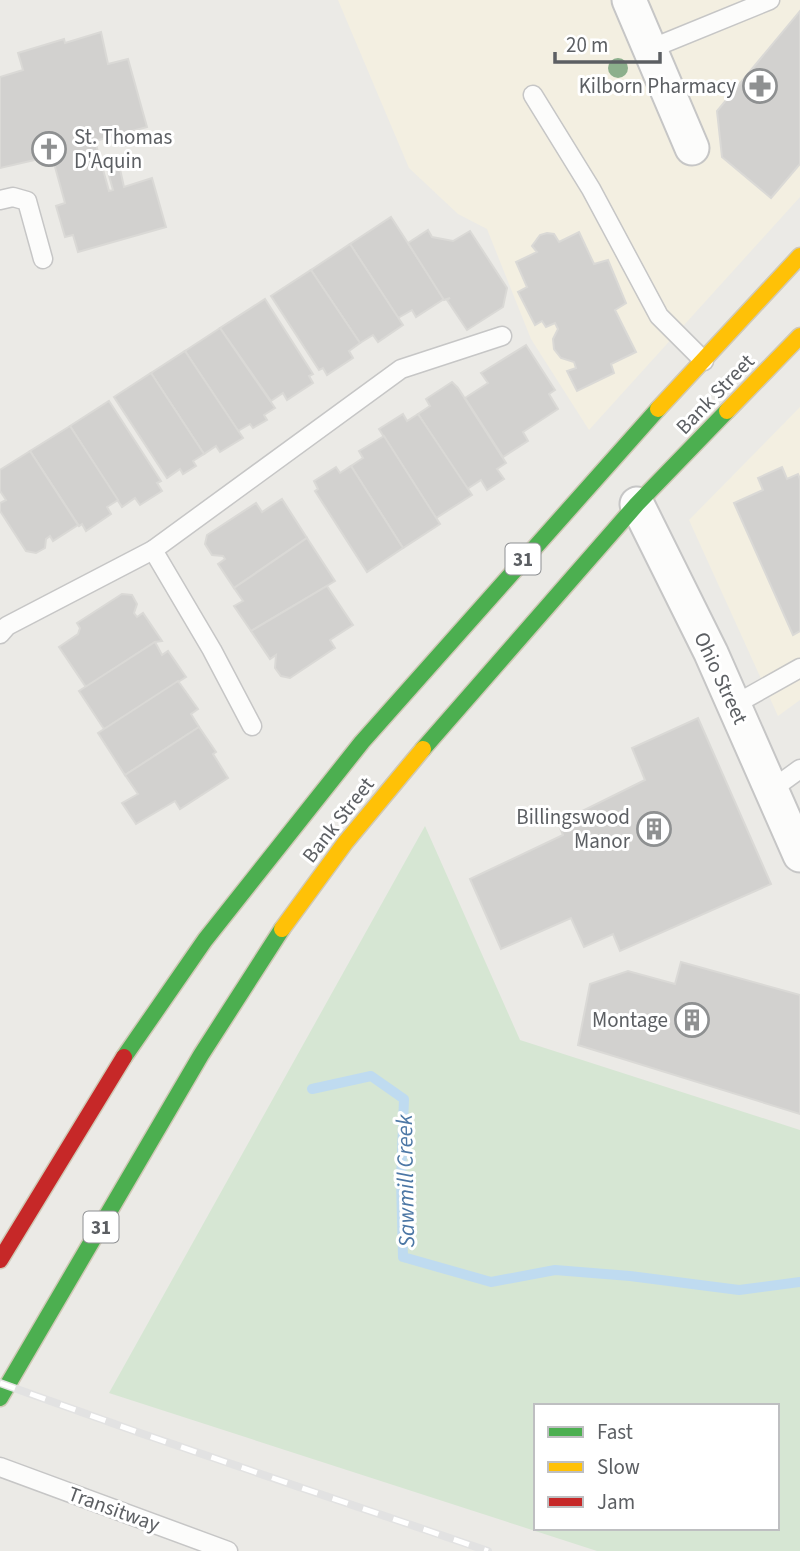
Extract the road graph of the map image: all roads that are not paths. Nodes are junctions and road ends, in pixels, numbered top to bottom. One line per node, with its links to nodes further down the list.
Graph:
1 (629, 0): 3 (street)
2 (770, 0): 3 (lane)
3 (650, 49): 5 (street)
4 (533, 95): 11 (lane)
5 (692, 148)
6 (0, 200): 8 (lane)
7 (800, 256): 11 (main road, Bank Street / 31)
8 (43, 259)
9 (502, 336): 13 (lane)
10 (800, 336): 12 (main road, Bank Street / 31)
11 (704, 361): 21 (main road, Bank Street / 31)
12 (638, 504): 16 (street, Ohio Street); 22 (main road, Bank Street / 31)
13 (153, 550): 14 (lane); 17 (lane)
14 (0, 634)
15 (800, 668): 16 (lane)
16 (734, 705): 19 (street, Ohio Street)
17 (252, 726)
18 (800, 769): 19 (lane)
19 (771, 790): 20 (street, Ohio Street)
20 (800, 855)
21 (0, 1260)
22 (0, 1398)
23 (0, 1467): 24 (lane, Transitway)
24 (228, 1551)

